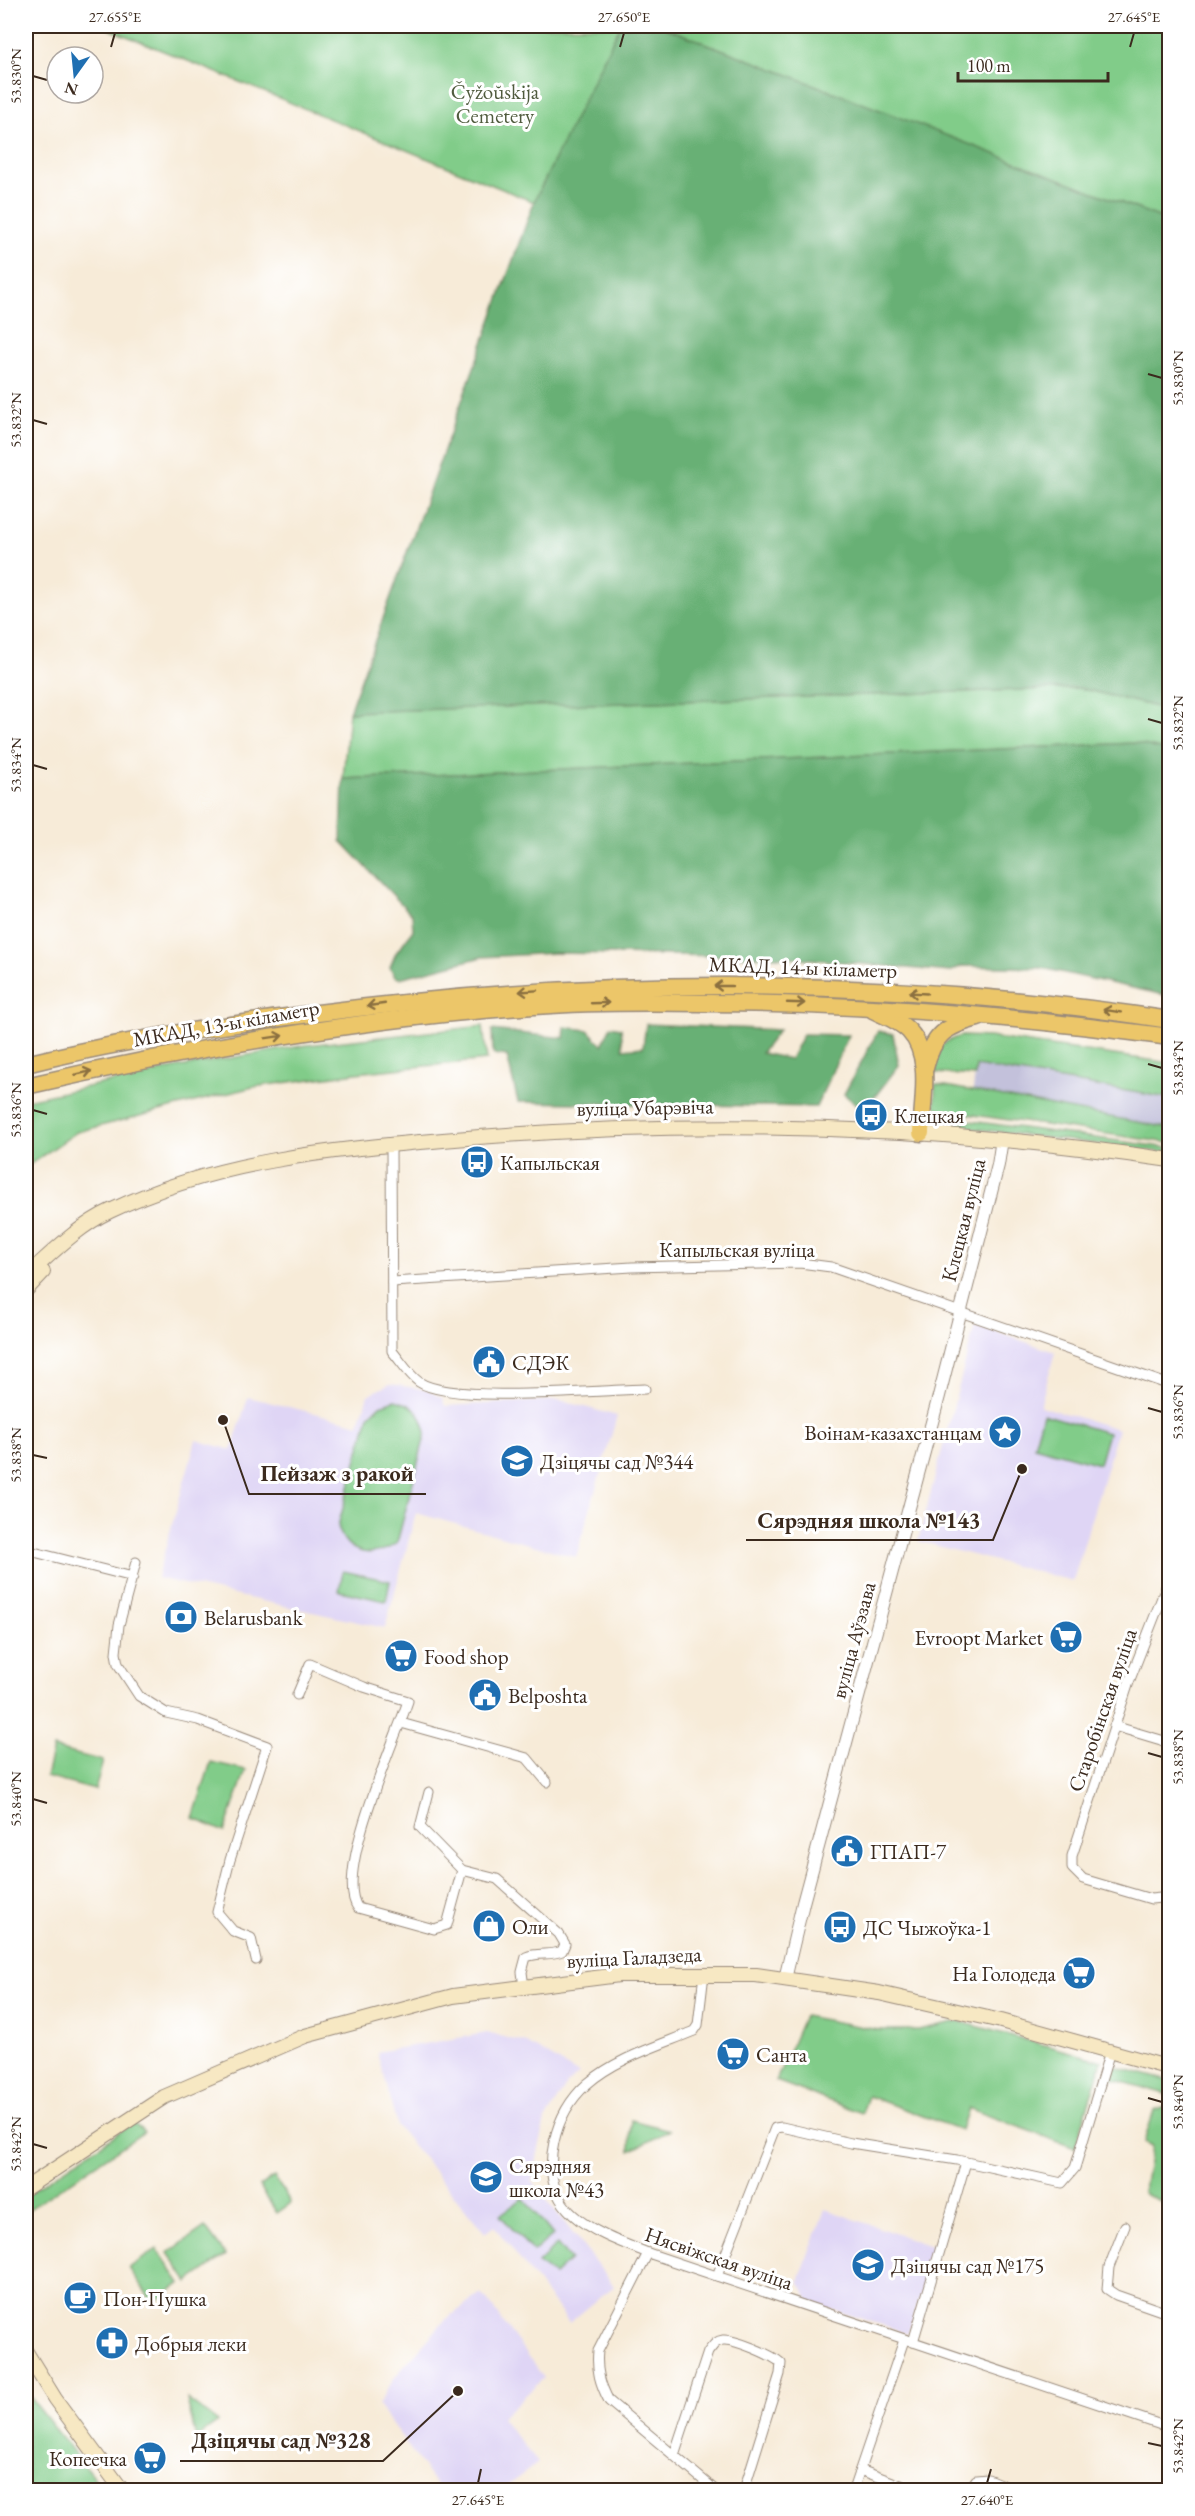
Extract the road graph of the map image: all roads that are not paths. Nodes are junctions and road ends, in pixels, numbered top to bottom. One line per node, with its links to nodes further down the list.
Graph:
1 (866, 1006): 2 (highway, МКАД, 14-ы кіламетр, one-way to 1); 3 (highway, МКАД, 14-ы кіламетр); 7 (highway)
2 (436, 1007): 4 (highway, МКАД, 14-ы кіламетр, one-way to 2); 6 (highway, МКАД, 13-ы кіламетр, one-way to 6); 8 (highway, МКАД, 13-ы кіламетр, one-way to 2)
3 (987, 1015): 5 (highway, МКАД, 14-ы кіламетр); 7 (highway)
4 (1170, 1020)
5 (1170, 1036)
6 (26, 1064)
7 (924, 1075): 9 (highway)
8 (26, 1086)
9 (921, 1133): 10 (main road, вуліца Убарэвіча); 11 (main road, вуліца Убарэвіча)
10 (1002, 1139): 12 (main road, вуліца Убарэвіча); 17 (street, Клецкая вуліца)
11 (391, 1144): 13 (main road, вуліца Убарэвіча); 15 (street)
12 (1170, 1160)
13 (128, 1203): 14 (main road, вуліца Убарэвіча); 16 (main road, вуліца Убарэвіча)
14 (26, 1276)
15 (392, 1282): 17 (street, Капыльская вуліца); 19 (street)
16 (26, 1290)
17 (961, 1311): 18 (street, Капыльская вуліца); 34 (street, вуліца Аўэзава)
18 (1170, 1385)
19 (645, 1389)
20 (26, 1550): 22 (street)
21 (136, 1562): 22 (street)
22 (133, 1577): 32 (street)
23 (1169, 1578): 26 (street, Старобінская вуліца)
24 (297, 1695): 25 (street)
25 (401, 1723): 28 (street); 30 (street)
26 (1114, 1726): 27 (street); 31 (street, Старобінская вуліца)
27 (1170, 1745)
28 (547, 1782)
29 (429, 1792): 30 (street)
30 (462, 1870): 35 (street)
31 (1170, 1897)
32 (256, 1960)
33 (704, 1974): 34 (main road, вуліца Галадзеда); 35 (main road, вуліца Галадзеда); 43 (street, Нясвіжская вуліца)
34 (785, 1979): 36 (main road, вуліца Галадзеда)
35 (524, 1986): 38 (main road, вуліца Галадзеда)
36 (1110, 2051): 37 (main road, вуліца Галадзеда); 39 (street)
37 (1170, 2068)
38 (117, 2126): 40 (main road, вуліца Галадзеда); 41 (main road, вуліца Галадзеда)
39 (966, 2162): 44 (street); 46 (street)
40 (26, 2177)
41 (26, 2188)
42 (1125, 2226): 45 (street)
43 (648, 2253): 44 (street, Нясвіжская вуліца); 49 (street)
44 (717, 2276): 46 (street, Нясвіжская вуліца)
45 (1170, 2314)
46 (909, 2341): 48 (street, Нясвіжская вуліца); 50 (street)
47 (26, 2352): 51 (main road)
48 (1170, 2427)
49 (674, 2455): 52 (street); 53 (street)
50 (860, 2470): 54 (street); 55 (street)
51 (123, 2490)
52 (715, 2490)
53 (744, 2490)
54 (853, 2490)
55 (914, 2490)
56 (969, 2490): 57 (street)
57 (1015, 2490)

